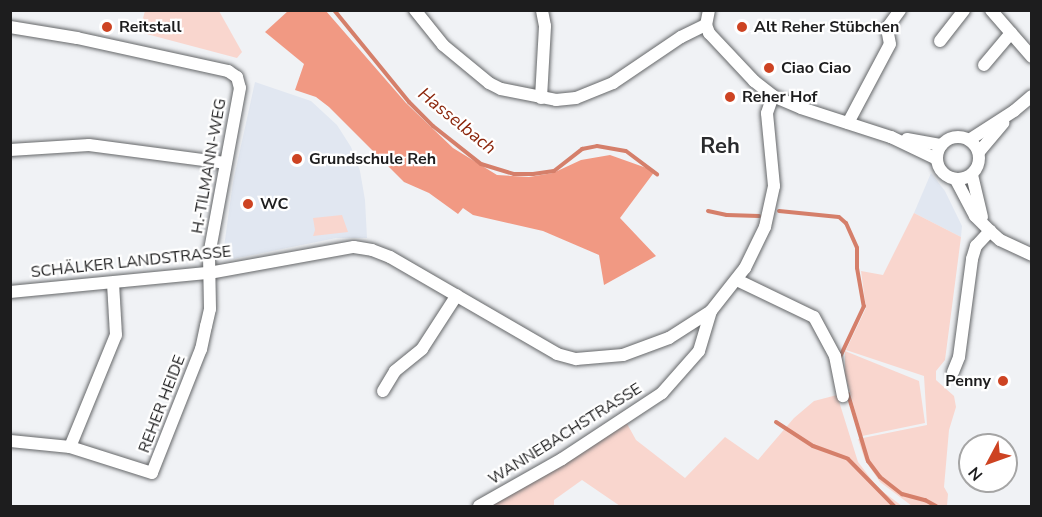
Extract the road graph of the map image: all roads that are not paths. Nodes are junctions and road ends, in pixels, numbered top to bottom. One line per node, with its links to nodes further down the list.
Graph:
1 (415, 10): 15 (street)
2 (542, 10): 15 (street)
3 (710, 10): 7 (street)
4 (900, 10): 17 (street)
5 (964, 10): 10 (street)
6 (991, 10): 9 (street)
7 (706, 25): 13 (street); 15 (street)
8 (10, 27): 24 (street, H.-TILMANN-WEG)
9 (1011, 33): 11 (street); 12 (street)
10 (940, 41)
11 (1032, 57)
12 (984, 65)
13 (773, 96): 17 (street); 30 (street, WANNEBACHSTRASSE)
14 (1032, 96): 16 (street)
15 (542, 98)
16 (1014, 111): 19 (street); 22 (street)
17 (848, 123): 18 (street)
18 (891, 137): 20 (street); 23 (street)
19 (969, 140): 20 (street); 22 (street)
20 (941, 145): 23 (street)
21 (10, 150): 24 (street)
22 (979, 152): 25 (street)
23 (937, 159): 26 (street)
24 (225, 163): 29 (street, H.-TILMANN-WEG)
25 (972, 175): 26 (street); 27 (street)
26 (956, 180): 27 (street)
27 (988, 229): 28 (street); 35 (street)
28 (1032, 255)
29 (209, 273): 31 (street, SCHÄLKER LANDSTRASSE); 33 (street, SCHÄLKER LANDSTRASSE); 39 (street, REHER HEIDE)
30 (737, 280): 34 (street, WANNEBACHSTRASSE); 37 (street)
31 (113, 283): 32 (street, SCHÄLKER LANDSTRASSE); 39 (street)
32 (10, 292)
33 (457, 295): 34 (street, SCHÄLKER LANDSTRASSE); 36 (street)
34 (711, 311): 40 (street, WANNEBACHSTRASSE)
35 (953, 372)
36 (382, 391)
37 (843, 396)
38 (10, 441): 39 (street, REHER HEIDE)
39 (70, 447)
40 (479, 507)

